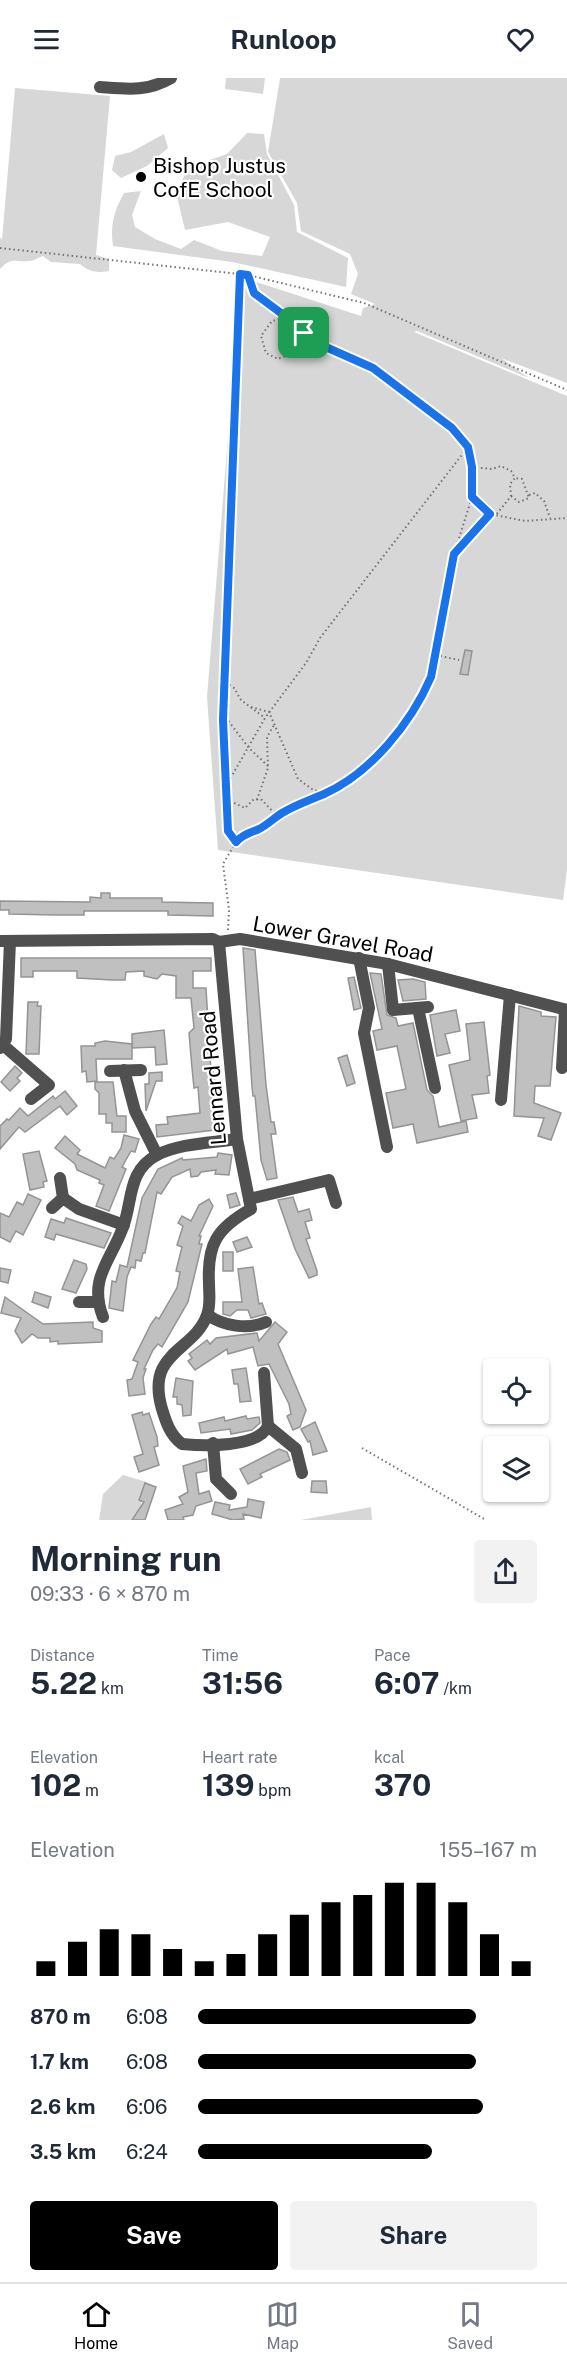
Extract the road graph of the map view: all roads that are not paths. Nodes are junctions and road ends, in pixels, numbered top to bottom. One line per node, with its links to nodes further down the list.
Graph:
1 (171, 78): 2 (street)
2 (100, 87)
3 (5, 941): 4 (street, Lower Gravel Road); 9 (street)
4 (219, 942): 5 (street, Lower Gravel Road); 17 (street, Lennard Road)
5 (359, 958): 6 (street, Lower Gravel Road); 18 (street)
6 (388, 964): 7 (street, Lower Gravel Road); 14 (street)
7 (510, 995): 8 (street, Lower Gravel Road); 16 (street)
8 (566, 1010): 10 (street)
9 (2, 1047): 15 (street)
10 (562, 1068)
11 (141, 1070): 13 (street)
12 (110, 1071): 13 (street)
13 (124, 1071): 19 (street)
14 (435, 1088)
15 (31, 1099)
16 (501, 1100)
17 (237, 1139): 19 (street); 23 (street, Lennard Road)
18 (387, 1147)
19 (157, 1155): 25 (street)
20 (60, 1178): 21 (street)
21 (63, 1198): 24 (street); 25 (street)
22 (336, 1203): 23 (street)
23 (250, 1204): 28 (street)
24 (52, 1208)
25 (124, 1225): 27 (street)
26 (79, 1302): 27 (street)
27 (98, 1302): 29 (street)
28 (208, 1315): 30 (street); 33 (street)
29 (103, 1317)
30 (266, 1322)
31 (264, 1373): 32 (street)
32 (268, 1426): 33 (street); 34 (street)
33 (213, 1443): 35 (street)
34 (303, 1473)
35 (231, 1494)

